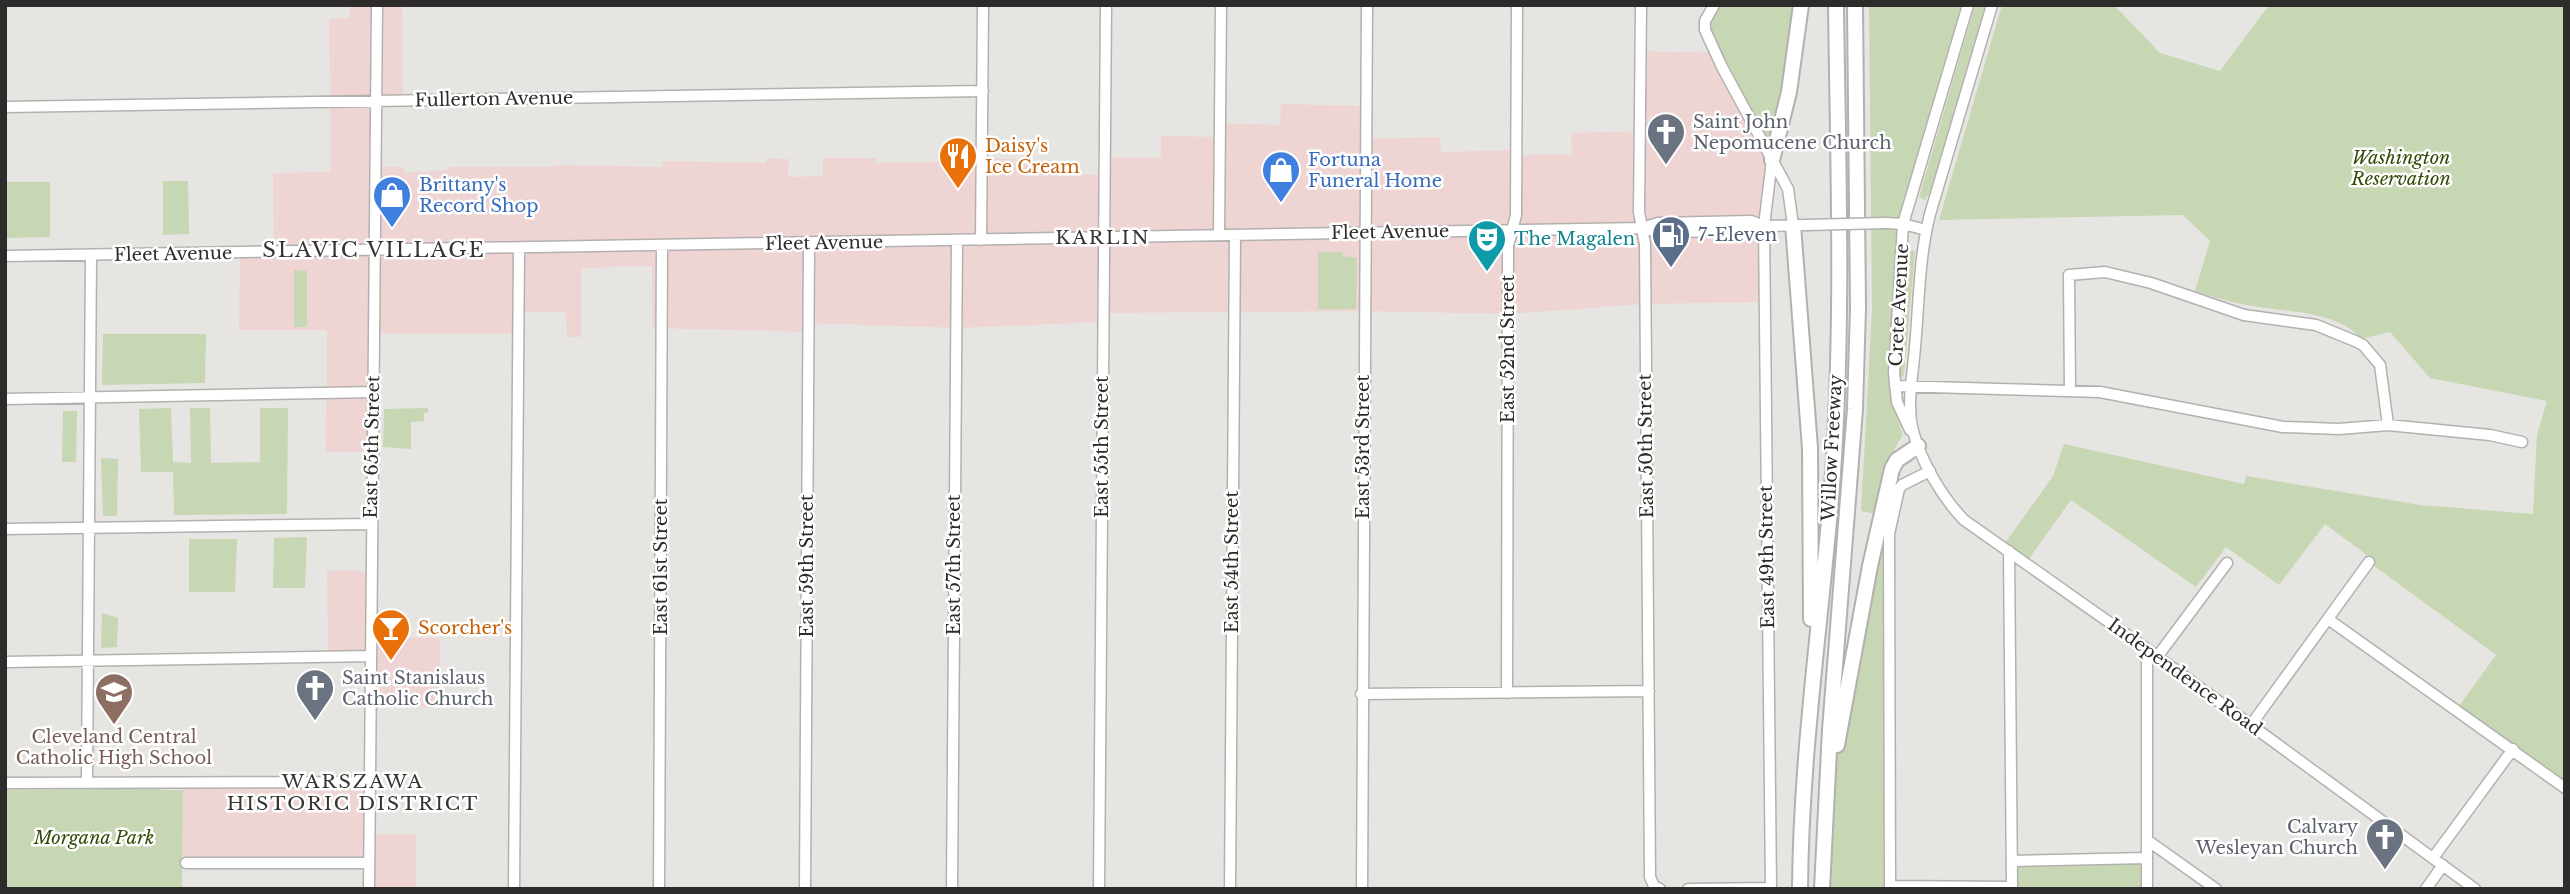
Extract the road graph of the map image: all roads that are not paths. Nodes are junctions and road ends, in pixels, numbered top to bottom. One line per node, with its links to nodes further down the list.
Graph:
1 (377, 5): 15 (street, East 65th Street)
2 (983, 5): 14 (street)
3 (1106, 5): 27 (street, East 55th Street)
4 (1221, 5): 26 (street)
5 (1367, 5): 24 (street, East 53rd Street)
6 (1517, 5): 22 (street, East 52nd Street)
7 (1641, 5): 21 (street, East 50th Street)
8 (1714, 5): 17 (street)
9 (1801, 5): 17 (highway)
10 (1836, 5): 61 (highway, Willow Freeway)
11 (1855, 5): 68 (highway, Willow Freeway)
12 (1968, 5): 18 (street, Crete Avenue)
13 (1992, 5): 23 (street, Crete Avenue)
14 (983, 91): 15 (street, Fullerton Avenue); 28 (street)
15 (376, 101): 16 (street, Fullerton Avenue); 33 (street, East 65th Street)
16 (5, 107)
17 (1772, 160): 19 (street); 20 (street)
18 (1903, 224): 19 (street, Fleet Avenue, bridge); 23 (street, Fleet Avenue); 36 (street, Crete Avenue)
19 (1800, 225): 20 (street, Fleet Avenue); 61 (highway)
20 (1764, 226): 21 (street, Fleet Avenue); 77 (street, East 49th Street)
21 (1642, 228): 22 (street, Fleet Avenue); 58 (street, East 50th Street)
22 (1512, 230): 24 (street, Fleet Avenue); 59 (street, East 52nd Street)
23 (1926, 230): 37 (street, Crete Avenue)
24 (1366, 233): 25 (street, Fleet Avenue); 60 (street, East 53rd Street)
25 (1235, 235): 26 (street, Fleet Avenue); 84 (street, East 54th Street)
26 (1219, 236): 27 (street, Fleet Avenue)
27 (1104, 237): 28 (street, Fleet Avenue); 83 (street, East 55th Street)
28 (981, 240): 29 (street, Fleet Avenue)
29 (957, 241): 30 (street, Fleet Avenue); 82 (street, East 57th Street)
30 (809, 243): 31 (street, Fleet Avenue); 81 (street, East 59th Street)
31 (662, 245): 32 (street, Fleet Avenue); 80 (street, East 61st Street)
32 (519, 248): 33 (street, Fleet Avenue); 79 (street)
33 (374, 250): 35 (street, Fleet Avenue); 39 (street, East 65th Street)
34 (5, 256): 35 (street, Fleet Avenue)
35 (91, 256): 40 (street)
36 (1895, 386): 37 (street); 44 (street, Independence Road)
37 (1912, 387): 38 (street); 44 (street, Independence Road)
38 (2070, 390): 42 (street); 42 (street)
39 (373, 391): 40 (street); 46 (street, East 65th Street)
40 (90, 398): 41 (street); 47 (street)
41 (5, 399)
42 (2388, 425): 43 (street)
43 (2522, 442)
44 (1918, 446): 45 (street, Independence Road); 68 (highway)
45 (1930, 471): 49 (street, Independence Road); 72 (street)
46 (371, 524): 47 (street); 54 (street, East 65th Street)
47 (89, 528): 48 (street); 56 (street)
48 (5, 530)
49 (2009, 551): 53 (street, Independence Road); 72 (street)
50 (2369, 562): 52 (street)
51 (2227, 563): 55 (street)
52 (2328, 619): 62 (street); 63 (street)
53 (2147, 649): 55 (street, Independence Road); 69 (street)
54 (371, 656): 56 (street); 65 (street, East 65th Street)
55 (2157, 657): 62 (street, Independence Road)
56 (88, 660): 57 (street); 64 (street)
57 (5, 662)
58 (1648, 691): 59 (street); 76 (street, East 50th Street)
59 (1507, 693): 60 (street)
60 (1362, 694): 85 (street, East 53rd Street)
61 (1812, 694): 87 (highway, Willow Freeway)
62 (2252, 727): 71 (street, Independence Road)
63 (2513, 749): 67 (street); 71 (street)
64 (87, 782): 65 (street); 66 (street)
65 (371, 782): 74 (street, East 65th Street)
66 (5, 783)
67 (2565, 788)
68 (1828, 795): 88 (highway, Willow Freeway)
69 (2147, 839): 70 (street); 90 (street)
70 (2146, 858): 72 (street); 89 (street)
71 (2433, 858): 75 (street, Independence Road)
72 (2011, 861)
73 (186, 863): 74 (street)
74 (369, 863): 78 (street, East 65th Street)
75 (2443, 865): 91 (street); 92 (street, Independence Road)
76 (1657, 887)
77 (1771, 888): 86 (street)
78 (369, 889)
79 (514, 889)
80 (659, 889)
81 (805, 889)
82 (952, 889)
83 (1099, 889)
84 (1230, 889)
85 (1362, 889)
86 (1688, 889)
87 (1800, 889)
88 (1822, 889)
89 (2147, 889)
90 (2216, 889)
91 (2426, 889)
92 (2475, 889)

